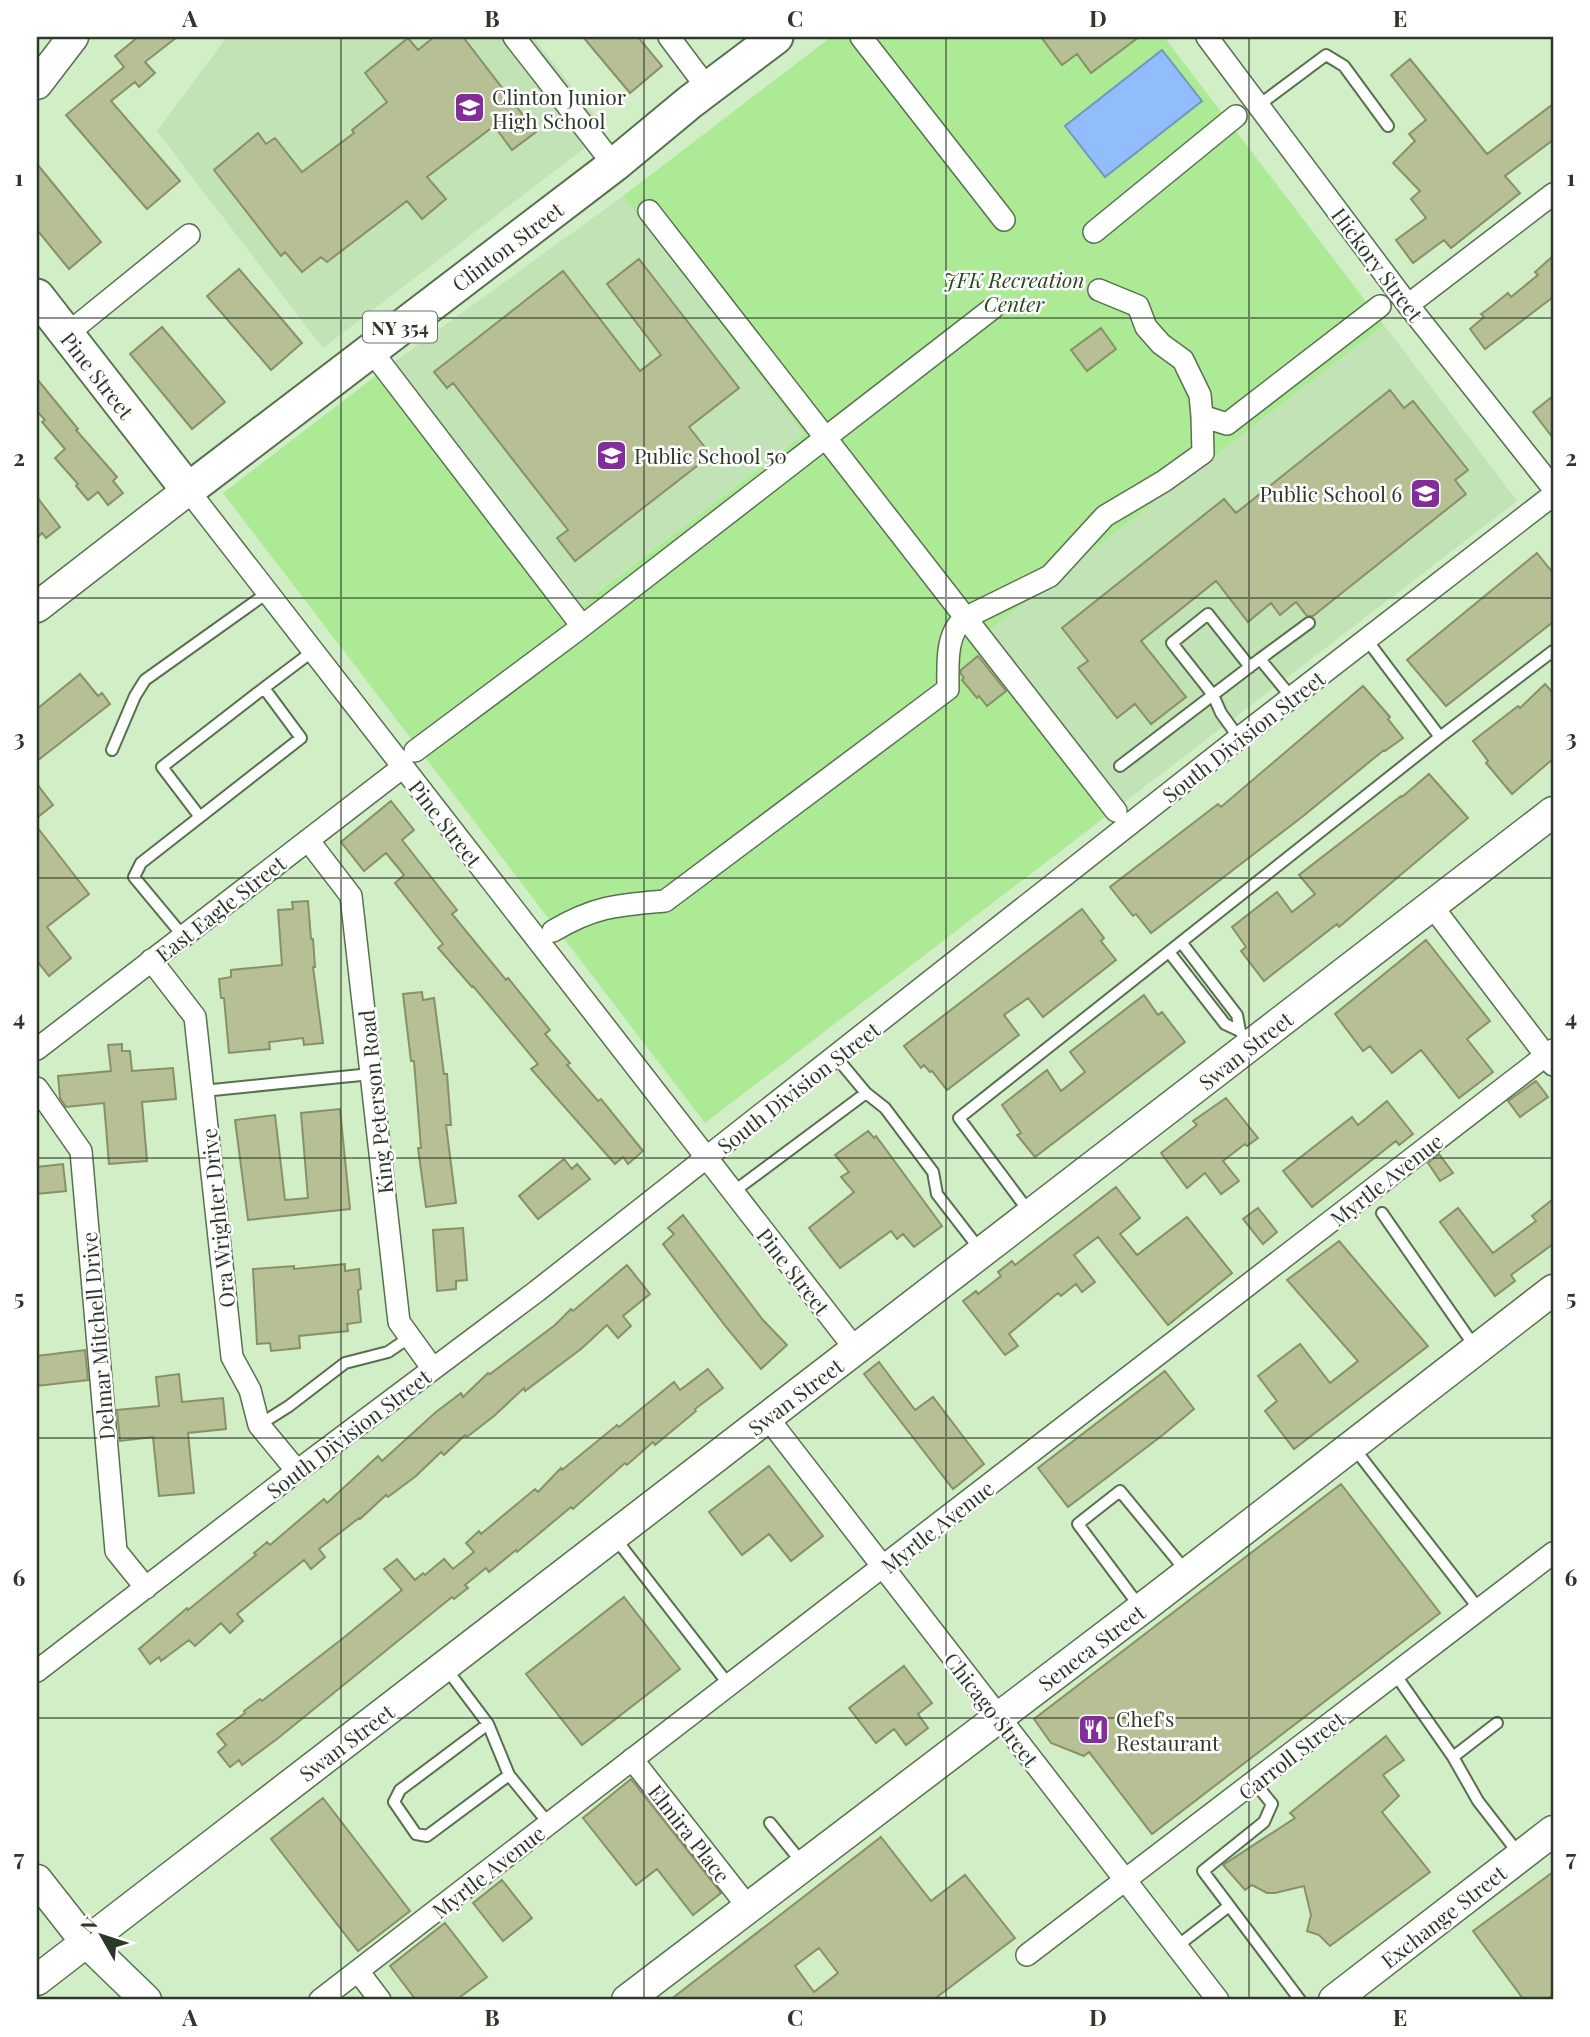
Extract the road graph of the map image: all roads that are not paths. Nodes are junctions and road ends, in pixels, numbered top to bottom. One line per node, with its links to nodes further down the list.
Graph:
1 (73, 37): 7 (main road)
2 (514, 37): 12 (street)
3 (669, 37): 8 (street)
4 (861, 37): 15 (street)
5 (1207, 37): 9 (street, Hickory Street)
6 (759, 42): 8 (main road, Clinton Street / NY 354)
7 (37, 84)
8 (708, 89): 12 (main road, Clinton Street / NY 354)
9 (1259, 105): 11 (lane); 20 (street, Hickory Street)
10 (1236, 116): 16 (street)
11 (1388, 126)
12 (614, 165): 30 (main road, Clinton Street / NY 354)
13 (1553, 194): 20 (street)
14 (649, 211): 27 (street)
15 (1004, 219)
16 (1094, 232)
17 (189, 235): 23 (street)
18 (1099, 290): 25 (street)
19 (37, 296): 23 (main road, Pine Street)
20 (1408, 305): 29 (street, Hickory Street)
21 (1380, 306): 26 (street)
22 (993, 308): 27 (street, East Eagle Street)
23 (67, 334): 30 (main road, Pine Street)
24 (380, 362): 36 (street)
25 (1202, 416): 26 (street); 28 (street)
26 (1227, 424): 28 (street)
27 (825, 438): 34 (street); 36 (street, East Eagle Street)
28 (1203, 453): 34 (street)
29 (1553, 488)
30 (188, 490): 32 (street, Pine Street); 33 (main road, Clinton Street)
31 (1553, 495): 37 (street, South Division Street)
32 (268, 593): 38 (street, Pine Street); 47 (lane)
33 (37, 607)
34 (965, 618): 50 (street); 55 (street)
35 (1309, 623): 40 (lane)
36 (582, 626): 48 (street, East Eagle Street)
37 (1367, 640): 44 (street, South Division Street); 46 (lane)
38 (313, 651): 42 (lane); 48 (street, Pine Street)
39 (1553, 651): 46 (lane)
40 (1260, 659): 41 (lane); 44 (lane)
41 (1250, 667): 43 (lane); 43 (lane)
42 (264, 688): 52 (lane); 52 (lane)
43 (1213, 695): 45 (lane); 49 (lane)
44 (1292, 698): 45 (street, South Division Street)
45 (1240, 737): 62 (street, South Division Street)
46 (1440, 737): 57 (lane)
47 (112, 750)
48 (409, 759): 53 (street, East Eagle Street); 68 (street, Pine Street)
49 (1120, 766)
50 (1116, 811)
51 (1553, 812): 54 (main road, Swan Street)
52 (200, 817): 56 (lane)
53 (308, 840): 56 (street, East Eagle Street); 64 (street, King Peterson Road)
54 (1432, 906): 60 (main road, Swan Street); 63 (street)
55 (553, 930)
56 (183, 936): 59 (street, East Eagle Street)
57 (1181, 942): 58 (lane); 60 (lane)
58 (1169, 952): 60 (lane); 71 (lane)
59 (151, 960): 61 (street, East Eagle Street); 66 (street, Ora Wrighter Drive)
60 (1245, 1038): 71 (main road, Swan Street)
61 (37, 1049)
62 (836, 1057): 67 (lane); 68 (street, South Division Street)
63 (1551, 1057): 84 (street, Myrtle Avenue)
64 (371, 1074): 66 (lane); 74 (street, King Peterson Road)
65 (37, 1088): 86 (street, Delmar Mitchell Drive)
66 (203, 1091): 79 (street, Ora Wrighter Drive)
67 (866, 1093): 69 (lane); 72 (lane)
68 (707, 1158): 69 (street, Pine Street); 77 (street, South Division Street)
69 (733, 1192): 75 (street, Pine Street)
70 (1382, 1213): 76 (lane)
71 (1032, 1215): 72 (main road, Swan Street)
72 (982, 1253): 75 (main road, Swan Street)
73 (1553, 1290): 76 (main road, Seneca Street)
74 (410, 1337): 77 (street, King Peterson Road); 79 (lane)
75 (856, 1350): 78 (main road, Swan Street)
76 (1477, 1350): 80 (main road, Seneca Street)
77 (433, 1369): 81 (street, South Division Street)
78 (767, 1417): 82 (main road, Swan Street); 84 (street, Chicago Street)
79 (259, 1424): 81 (street, Ora Wrighter Drive)
80 (1352, 1446): 85 (main road, Seneca Street); 88 (lane)
81 (298, 1471): 86 (street, South Division Street)
82 (613, 1536): 89 (main road, Swan Street); 92 (lane)
83 (1553, 1553): 88 (street, Carroll Street)
84 (883, 1567): 92 (street, Myrtle Avenue); 93 (street, Chicago Street)
85 (1188, 1573): 87 (main road, Seneca Street); 87 (lane)
86 (146, 1588): 90 (street, South Division Street)
87 (1141, 1609): 93 (main road, Seneca Street)
88 (1479, 1609): 91 (street, Carroll Street)
89 (445, 1667): 95 (lane); 109 (main road, Swan Street)
90 (37, 1670)
91 (1395, 1674): 96 (lane); 99 (street, Carroll Street)
92 (729, 1685): 97 (street, Myrtle Avenue)
93 (999, 1717): 104 (main road, Seneca Street); 106 (street, Chicago Street)
94 (1497, 1723): 96 (lane)
95 (488, 1724): 98 (lane); 98 (lane)
96 (1453, 1757): 103 (lane)
97 (632, 1759): 101 (street, Myrtle Avenue); 107 (street, Elmira Place)
98 (509, 1775): 101 (lane)
99 (1255, 1783): 106 (street, Carroll Street); 108 (lane)
100 (770, 1823): 104 (lane)
101 (549, 1824): 112 (street, Myrtle Avenue)
102 (1553, 1831): 103 (main road, Exchange Street)
103 (1521, 1856): 120 (main road, Exchange Street)
104 (803, 1865): 107 (main road, Seneca Street)
105 (37, 1880): 109 (main road)
106 (1125, 1881): 110 (street, Chicago Street); 111 (street, Carroll Street)
107 (748, 1906): 114 (main road, Seneca Street)
108 (1229, 1906): 110 (lane); 119 (lane)
109 (85, 1941): 113 (main road, Swan Street); 115 (main road)
110 (1176, 1947): 118 (street, Chicago Street)
111 (1027, 1955)
112 (358, 1971): 116 (street, Myrtle Avenue); 117 (street)
113 (37, 1980)
114 (639, 1997)
115 (146, 2000)
116 (320, 2000)
117 (380, 2000)
118 (1218, 2000)
119 (1300, 2000)
120 (1334, 2000)

